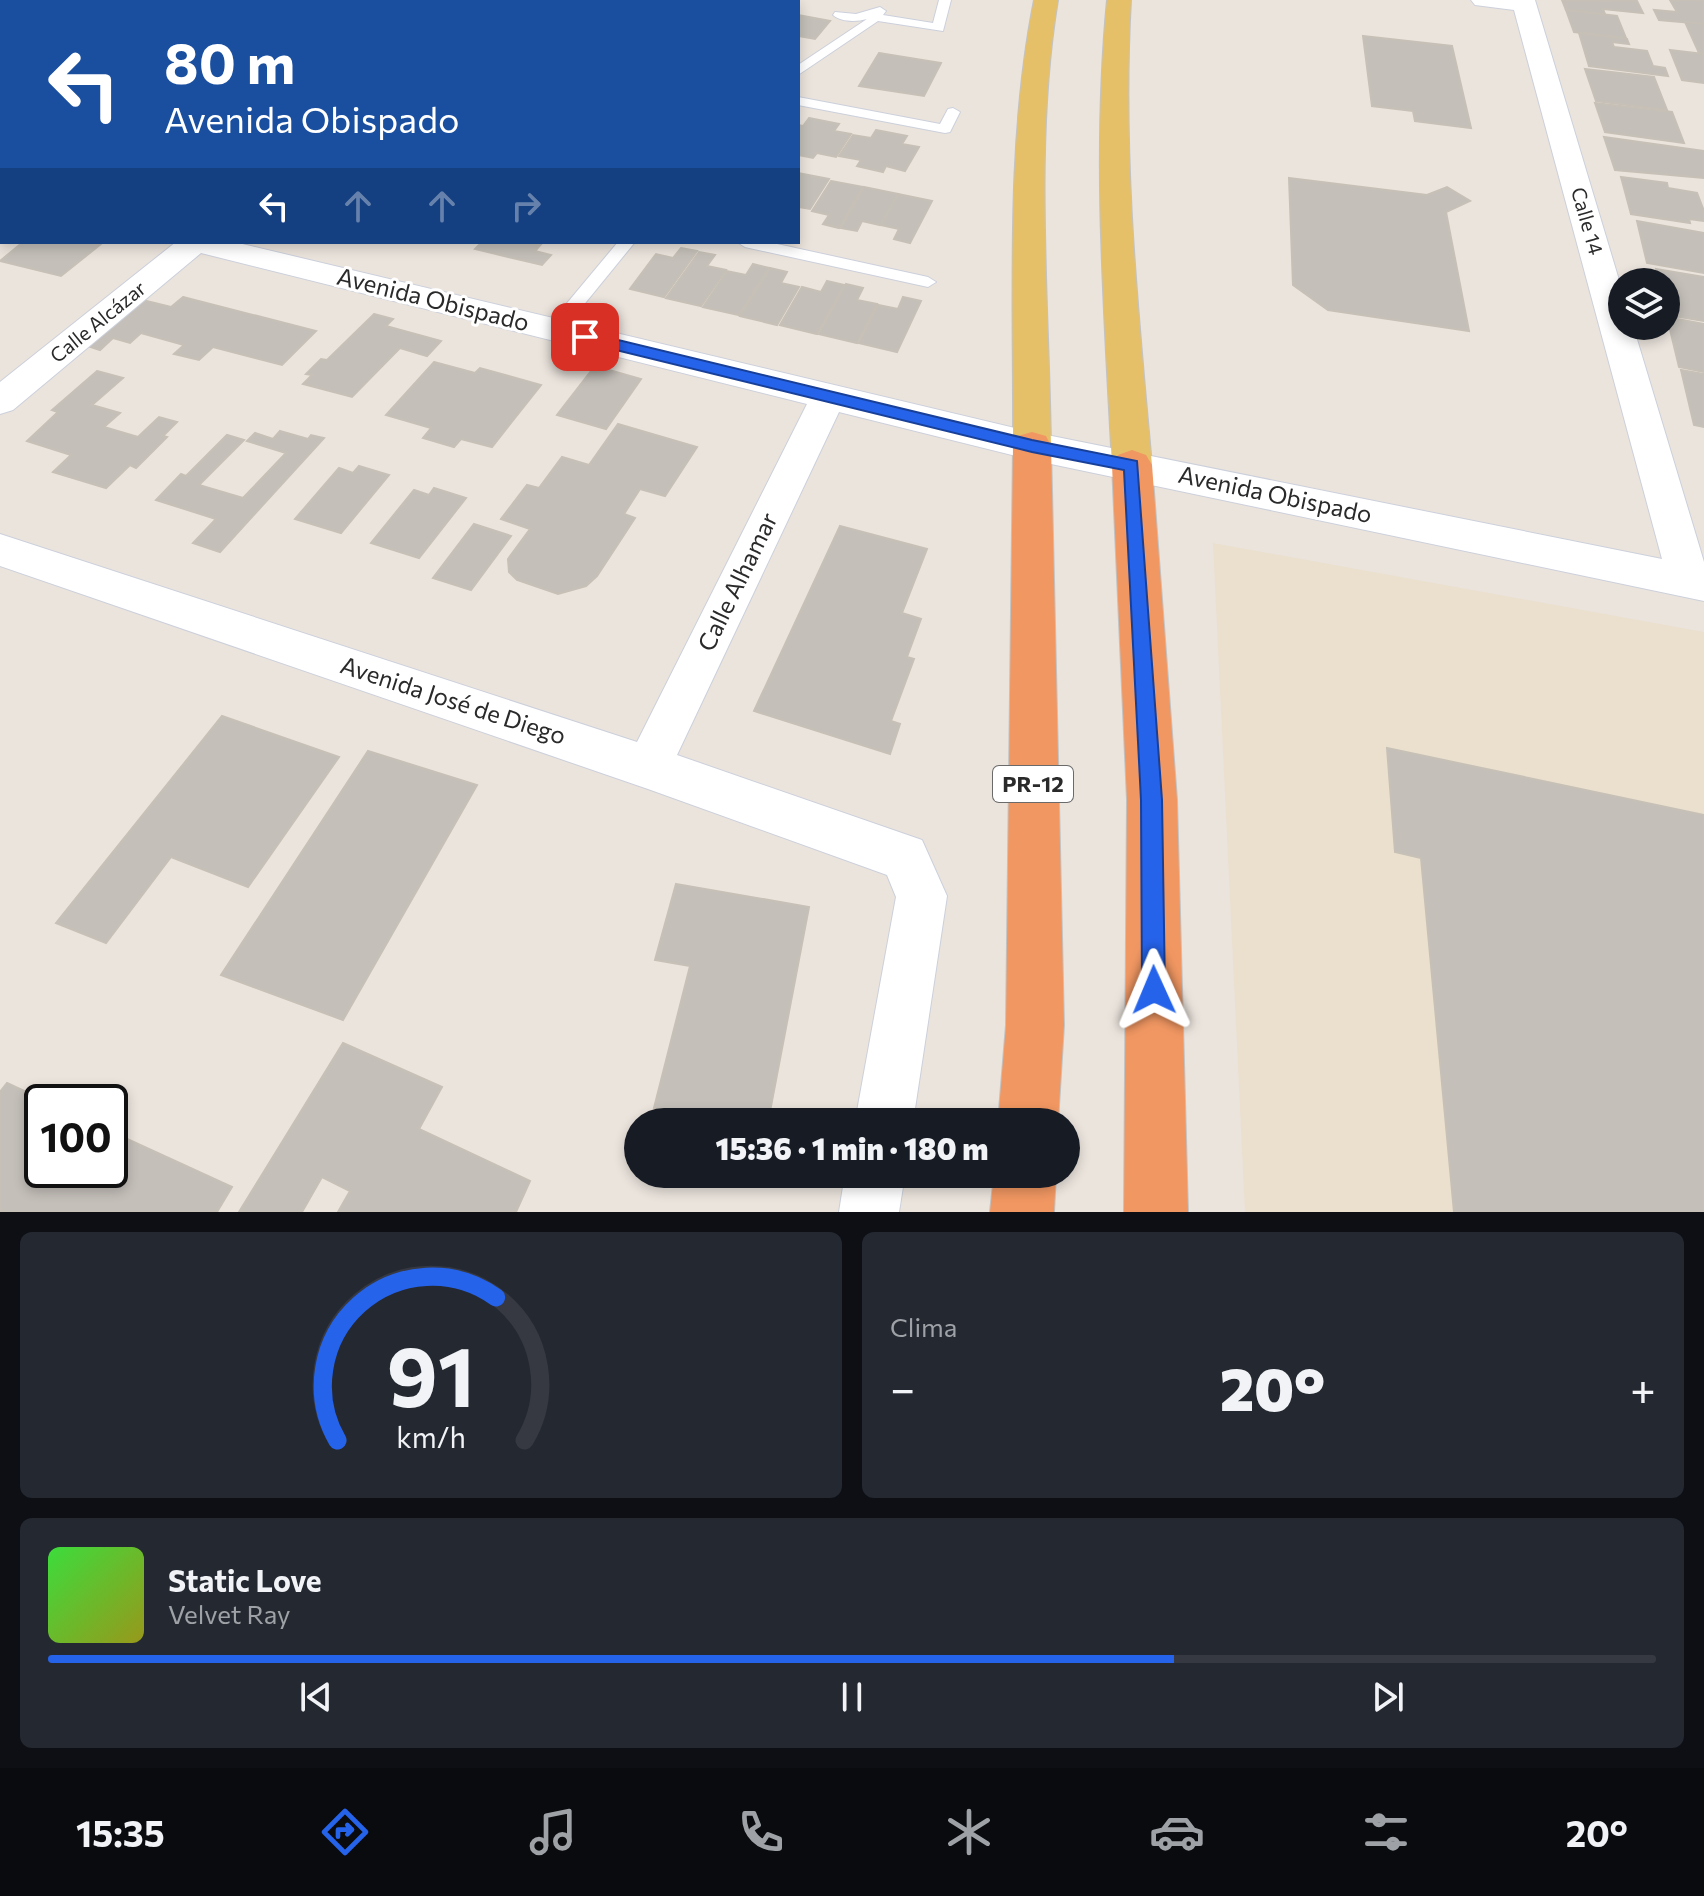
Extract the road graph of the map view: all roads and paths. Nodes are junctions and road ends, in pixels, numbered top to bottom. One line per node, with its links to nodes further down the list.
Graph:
1 (886, 0): 8 (lane)
2 (945, 0): 8 (lane)
3 (1046, 0): 20 (main road, PR-12)
4 (1119, 0): 21 (main road)
5 (1483, 0): 6 (street)
6 (1524, 2): 23 (street, Calle 14)
7 (839, 15): 8 (lane)
8 (876, 15): 9 (lane)
9 (800, 70)
10 (800, 101): 11 (lane)
11 (953, 112)
12 (193, 244): 19 (street, Calle Alcázar)
13 (203, 244): 17 (street, Avenida Obispado)
14 (625, 244): 17 (lane)
15 (754, 244): 16 (lane)
16 (928, 282)
17 (554, 330): 18 (street, Avenida Obispado)
18 (828, 398): 20 (street, Avenida Obispado); 24 (street, Calle Alhamar)
19 (0, 401)
20 (1032, 446): 21 (street, Avenida Obispado); 26 (highway, PR-12)
21 (1132, 465): 23 (street, Avenida Obispado); 31 (highway)
22 (0, 550): 24 (street, Avenida José de Diego)
23 (1697, 583)
24 (648, 767): 25 (street, Avenida José de Diego)
25 (886, 1108)
26 (1029, 1108)
27 (873, 1188): 29 (street)
28 (1024, 1188): 30 (highway)
29 (869, 1212)
30 (1022, 1212)
31 (1156, 1212)

